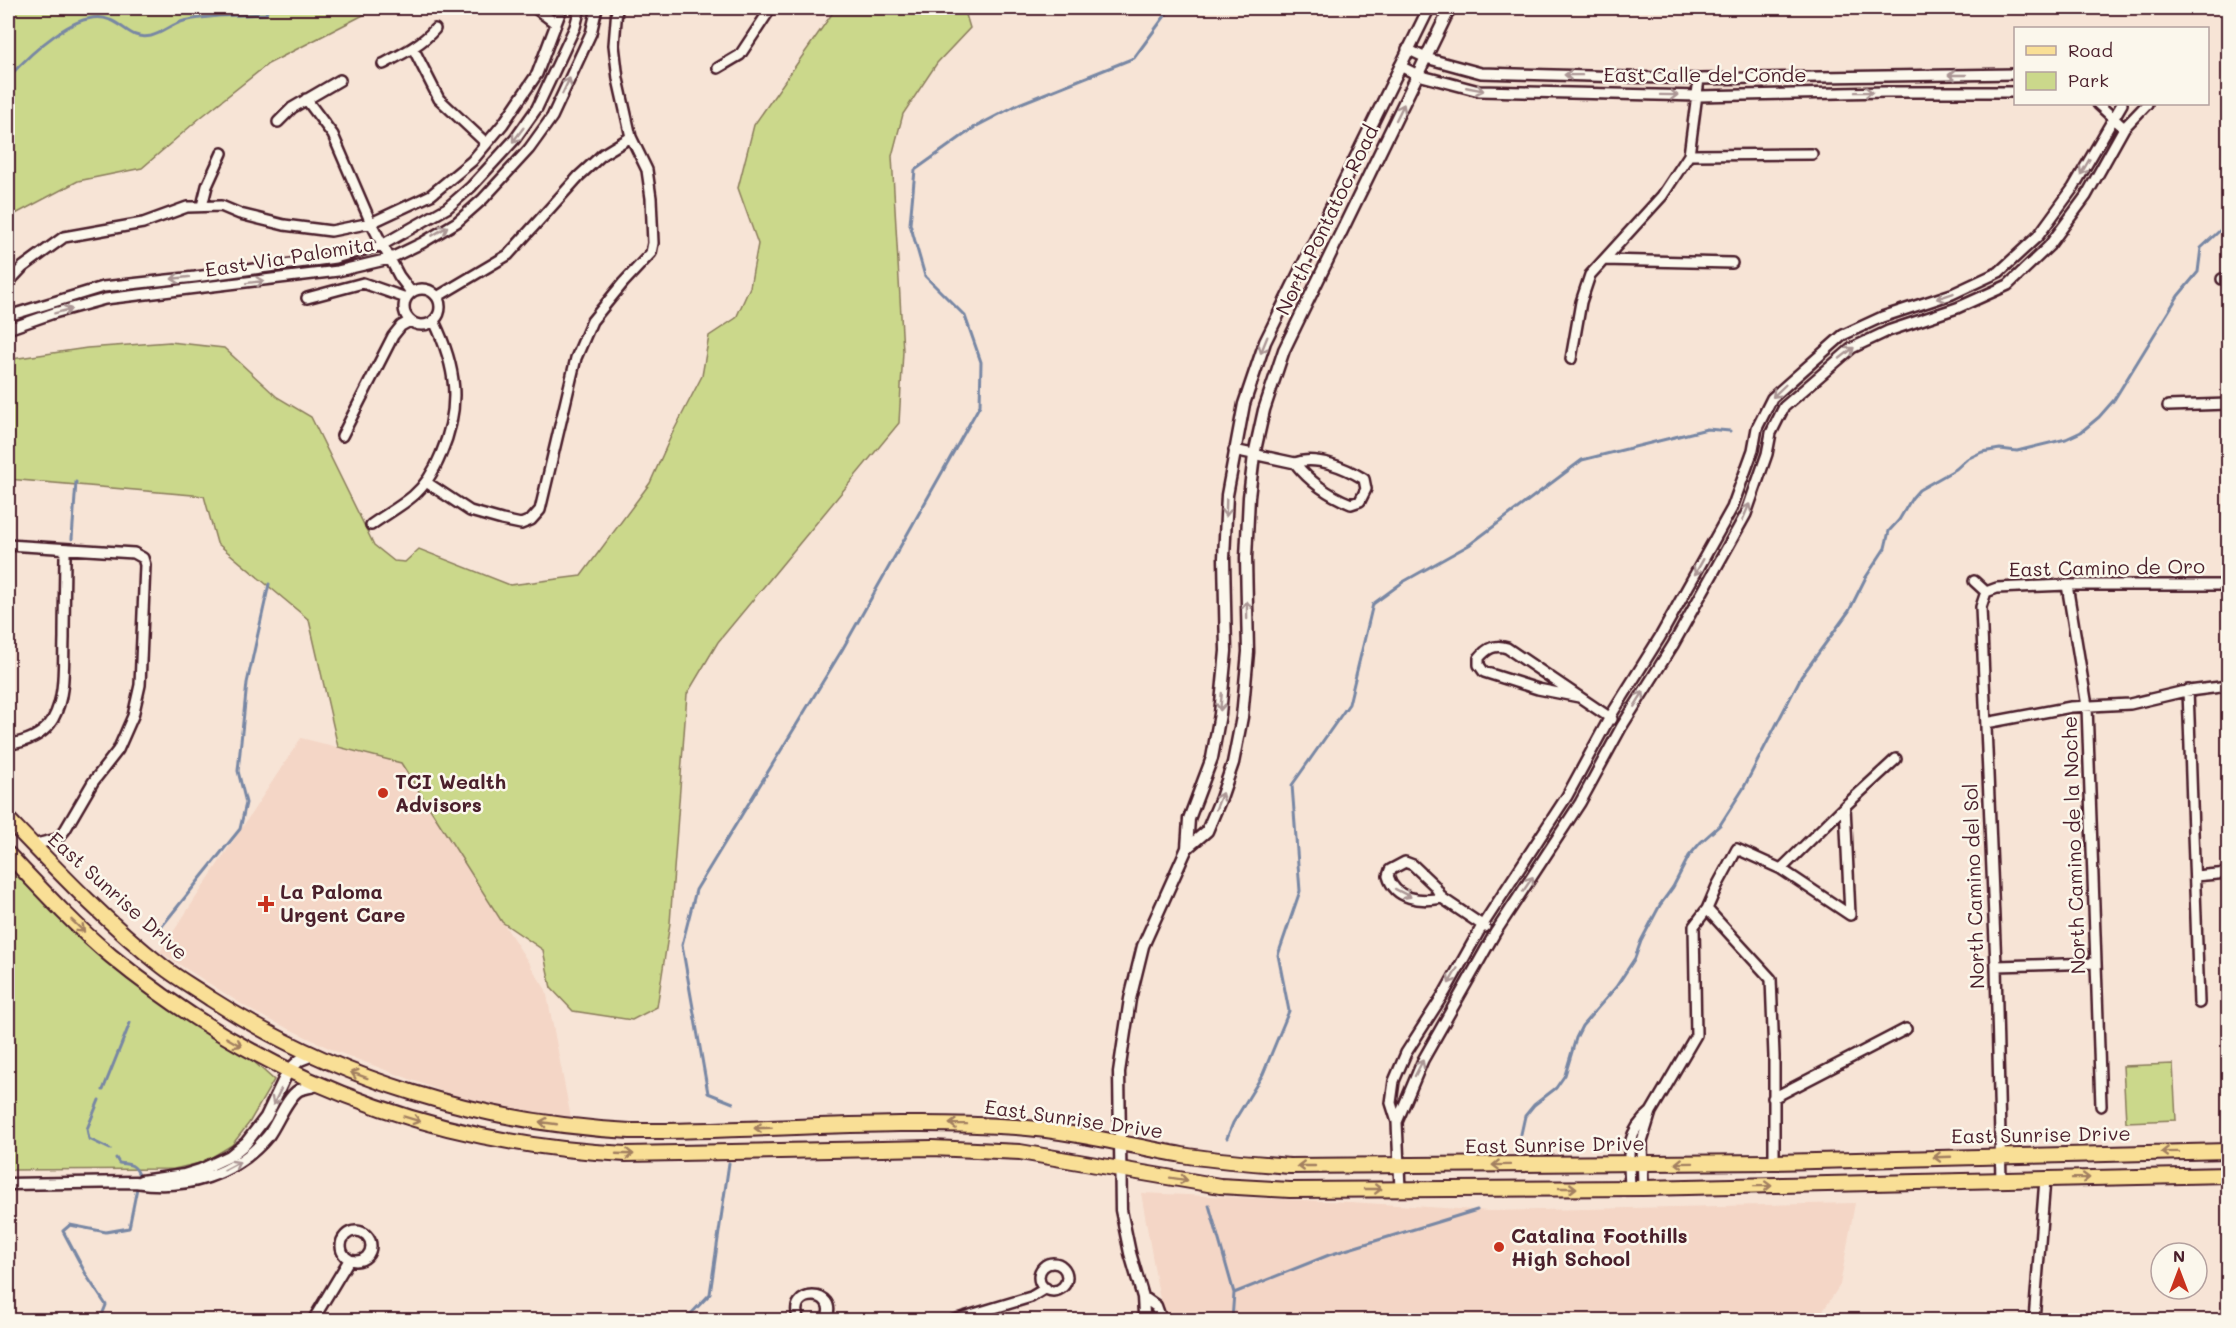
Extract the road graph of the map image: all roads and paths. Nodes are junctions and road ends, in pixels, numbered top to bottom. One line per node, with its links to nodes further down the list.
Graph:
1 (535, 8): 9 (street)
2 (562, 8): 9 (street)
3 (580, 8): 39 (street, East Via Palomita, one-way to 39)
4 (597, 8): 40 (street, East Via Palomita, one-way to 4)
5 (617, 8): 32 (street)
6 (771, 8): 16 (street)
7 (1429, 8): 12 (street, North Pontatoc Road)
8 (1450, 8): 13 (street, North Pontatoc Road)
9 (555, 23): 33 (street)
10 (435, 29): 11 (street)
11 (412, 48): 14 (street); 33 (street)
12 (1407, 49): 13 (street, East Calle del Conde); 15 (street, North Pontatoc Road)
13 (1426, 58): 18 (street, North Pontatoc Road); 20 (street, East Calle del Conde, one-way to 13)
14 (383, 64)
15 (1400, 66): 18 (street, East Calle del Conde); 55 (street, North Pontatoc Road, one-way to 55)
16 (718, 68)
17 (2014, 74): 19 (street, East Calle del Conde, one-way to 19)
18 (1418, 75): 24 (street, East Calle del Conde, one-way to 24); 56 (street, North Pontatoc Road, one-way to 18)
19 (1885, 75): 20 (street, East Calle del Conde); 22 (street)
20 (1699, 79): 24 (street)
21 (340, 80): 25 (street)
22 (1886, 92): 23 (street, East Calle del Conde); 24 (street, East Calle del Conde, one-way to 22)
23 (2014, 92)
24 (1699, 96): 36 (street)
25 (306, 99): 30 (street); 38 (street)
26 (2099, 105): 29 (street)
27 (2121, 105): 29 (street)
28 (2146, 105): 31 (street)
29 (2114, 116): 31 (street); 70 (street, one-way to 70)
30 (278, 122)
31 (2124, 128): 72 (street, one-way to 31)
32 (631, 137): 45 (street); 58 (street)
33 (486, 143): 38 (street)
34 (222, 153): 37 (street)
35 (1812, 154): 36 (street)
36 (1689, 155): 41 (street)
37 (202, 206): 38 (street); 43 (street)
38 (370, 223): 39 (street)
39 (382, 245): 40 (street); 47 (street, East Via Palomita, one-way to 47)
40 (389, 259): 44 (street); 50 (street, East Via Palomita, one-way to 40)
41 (1604, 260): 42 (street); 51 (street)
42 (1732, 263)
43 (8, 283)
44 (409, 295): 45 (street); 46 (street); 48 (street)
45 (437, 297): 49 (street)
46 (307, 298)
47 (8, 316)
48 (410, 321): 49 (street); 54 (street)
49 (434, 321): 58 (street)
50 (8, 329)
51 (1571, 359)
52 (2229, 404): 53 (street)
53 (2168, 406)
54 (342, 436)
55 (1234, 450): 56 (street); 78 (street, North Pontatoc Road, one-way to 78)
56 (1254, 455): 57 (street); 78 (street, North Pontatoc Road, one-way to 56)
57 (1295, 463): 57 (street)
58 (426, 482): 59 (street)
59 (371, 525)
60 (8, 545): 61 (street)
61 (65, 550): 73 (street); 77 (street)
62 (1974, 581): 65 (street)
63 (2067, 585): 64 (street, East Camino de Oro); 65 (street, East Camino de Oro); 69 (street, North Camino de la Noche)
64 (2229, 585)
65 (1986, 592): 71 (street, North Camino del Sol)
66 (2229, 686): 67 (street)
67 (2188, 690): 69 (street); 82 (street)
68 (1579, 697): 68 (street); 70 (street)
69 (2087, 706): 71 (street); 89 (street, North Camino de la Noche)
70 (1610, 717): 72 (street); 87 (street)
71 (1986, 723): 90 (street, North Camino del Sol)
72 (1622, 726): 88 (street, one-way to 72)
73 (15, 743)
74 (1896, 759): 75 (street)
75 (1845, 806): 80 (street); 80 (street)
76 (8, 819): 77 (main road, East Sunrise Drive)
77 (32, 846): 83 (main road, East Sunrise Drive)
78 (1187, 848): 101 (street, North Pontatoc Road)
79 (8, 854): 86 (main road, East Sunrise Drive)
80 (1781, 869): 85 (street)
81 (2229, 873): 82 (street)
82 (2195, 876): 91 (street)
83 (79, 893): 86 (main road); 93 (main road, East Sunrise Drive)
84 (1442, 898): 84 (street, one-way to 84); 87 (street)
85 (1707, 909): 96 (street); 98 (street)
86 (62, 911): 94 (main road, East Sunrise Drive, one-way to 94)
87 (1482, 926): 88 (street); 99 (street, one-way to 99)
88 (1495, 933): 99 (street, one-way to 88)
89 (2096, 963): 90 (street); 97 (street, North Camino de la Noche)
90 (1996, 966): 104 (street, North Camino del Sol)
91 (2199, 1003)
92 (1906, 1029): 96 (street)
93 (313, 1055): 94 (street); 100 (main road, East Sunrise Drive, one-way to 93)
94 (288, 1071): 95 (main road, East Sunrise Drive); 112 (street, one-way to 112)
95 (317, 1085): 103 (main road, East Sunrise Drive, one-way to 103); 112 (street, one-way to 95)
96 (1773, 1098): 105 (street)
97 (2101, 1106)
98 (1651, 1112): 106 (street); 106 (street)
99 (1397, 1122): 107 (street)
100 (586, 1128): 101 (main road, East Sunrise Drive, one-way to 100); 103 (main road)
101 (1120, 1143): 107 (main road, East Sunrise Drive, one-way to 101); 108 (street, North Pontatoc Road)
102 (2229, 1151): 104 (main road, East Sunrise Drive, one-way to 104)
103 (583, 1152): 108 (main road, East Sunrise Drive, one-way to 108)
104 (2001, 1155): 105 (main road, East Sunrise Drive, one-way to 105); 111 (street, North Camino del Sol)
105 (1774, 1162): 106 (main road, East Sunrise Drive, one-way to 106)
106 (1636, 1163): 107 (main road, East Sunrise Drive, one-way to 107); 114 (street); 114 (street)
107 (1399, 1166): 115 (street)
108 (1121, 1169): 115 (main road, East Sunrise Drive, one-way to 115); 118 (street, North Pontatoc Road)
109 (2229, 1175): 110 (main road, East Sunrise Drive, one-way to 109)
110 (2045, 1179): 111 (main road, East Sunrise Drive); 125 (street)
111 (2001, 1180): 114 (main road, East Sunrise Drive, one-way to 111)
112 (135, 1182): 113 (street)
113 (8, 1184)
114 (1636, 1188): 115 (main road, East Sunrise Drive, one-way to 114)
115 (1400, 1189)
116 (349, 1260): 119 (street)
117 (1046, 1288): 122 (street)
118 (1143, 1297): 123 (street, North Pontatoc Road); 124 (street, North Pontatoc Road)
119 (313, 1320)
120 (799, 1320): 121 (street)
121 (827, 1320)
122 (954, 1320)
123 (1147, 1320)
124 (1161, 1320)
125 (2034, 1320)

